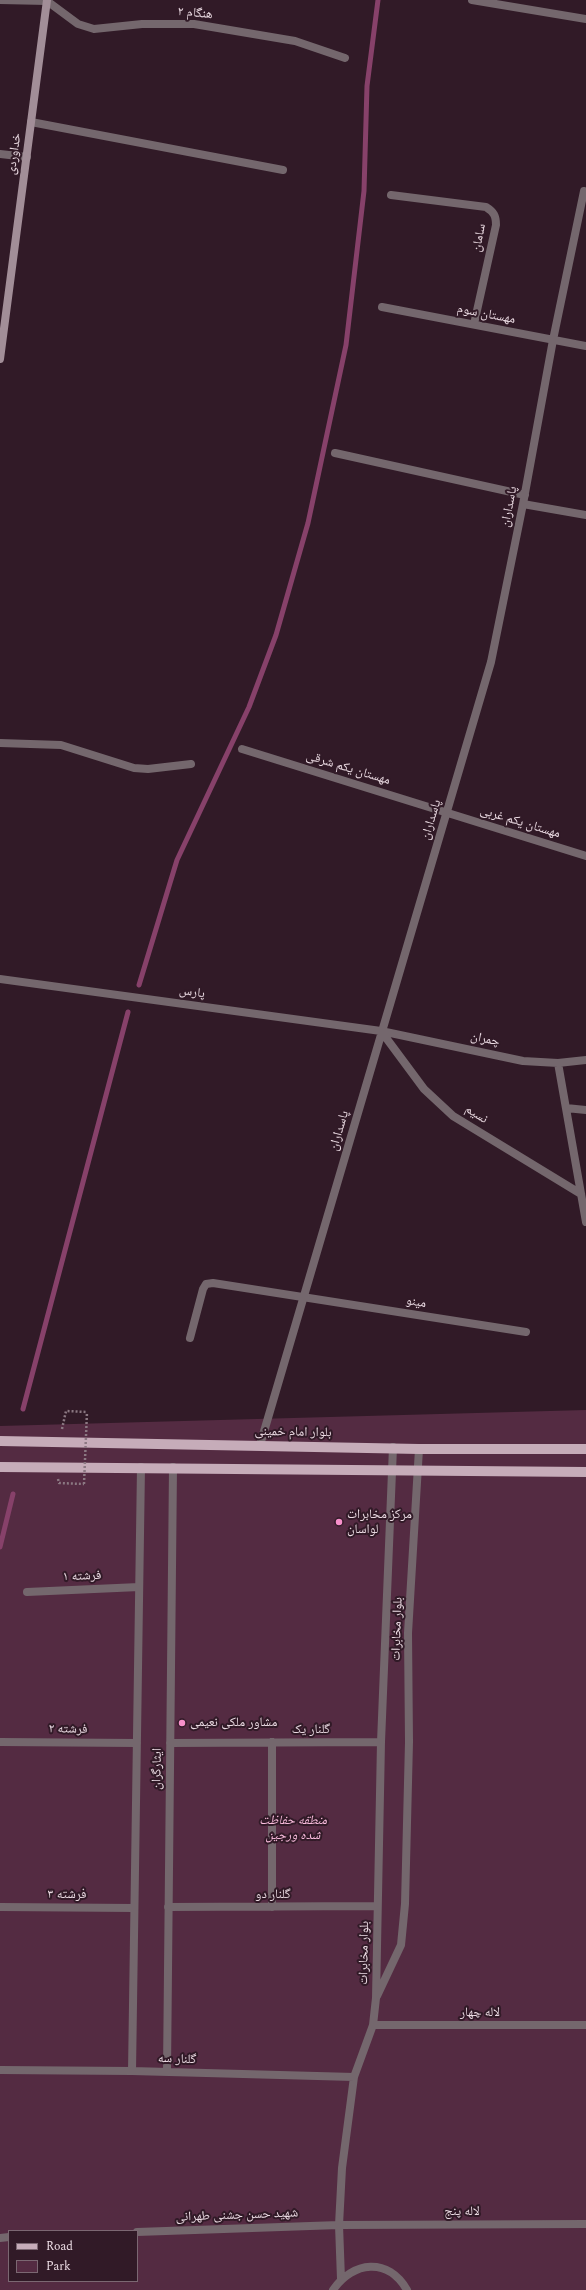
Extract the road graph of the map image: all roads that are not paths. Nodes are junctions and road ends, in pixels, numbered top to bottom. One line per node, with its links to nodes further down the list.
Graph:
1 (0, 0): 2 (street)
2 (47, 0): 5 (street, هنگام ۲); 6 (street, خداوردی)
3 (472, 0): 4 (street)
4 (586, 19)
5 (346, 58)
6 (31, 122): 8 (street, خداوردی); 9 (street)
7 (0, 154): 8 (street)
8 (26, 157): 16 (street, خداوردی)
9 (283, 170)
10 (584, 192): 14 (street, پاسداران)
11 (391, 196): 13 (street, سامان)
12 (382, 307): 13 (street, مهستان سوم)
13 (474, 324): 14 (street, مهستان سوم)
14 (552, 340): 15 (street, مهستان سوم); 18 (street, پاسداران)
15 (586, 346)
16 (0, 359)
17 (335, 453): 18 (street)
18 (525, 495): 19 (street, پاسداران)
19 (524, 504): 20 (street); 24 (street, پاسداران)
20 (586, 515)
21 (0, 743): 23 (street)
22 (242, 749): 24 (street, مهستان یکم شرقی)
23 (191, 764)
24 (447, 813): 25 (street, مهستان یکم غربی); 27 (street, پاسداران)
25 (586, 856)
26 (0, 979): 27 (street, پارس)
27 (381, 1031): 29 (street, چمران); 32 (street, نسیم); 35 (street, پاسداران)
28 (586, 1060): 29 (street, چمران)
29 (558, 1063): 30 (street)
30 (566, 1108): 31 (street); 32 (street)
31 (586, 1110)
32 (581, 1194): 33 (street)
33 (585, 1211): 34 (street)
34 (586, 1222)
35 (303, 1298): 36 (street, مینو); 37 (street, مینو); 39 (street, پاسداران)
36 (526, 1332)
37 (190, 1338)
38 (0, 1441): 39 (main road, بلوار امام خمینی)
39 (260, 1445): 40 (main road, بلوار امام خمینی)
40 (393, 1447): 41 (main road, بلوار امام خمینی); 46 (street, بلوار مخابرات)
41 (419, 1448): 42 (main road, بلوار امام خمینی); 47 (street, بلوار مخابرات)
42 (586, 1449)
43 (0, 1467): 44 (main road)
44 (141, 1467): 45 (main road); 49 (street, ایثارگران)
45 (173, 1467): 46 (main road); 55 (street, ایثارگران)
46 (392, 1469): 47 (main road); 53 (street, بلوار مخابرات)
47 (418, 1470): 48 (main road); 61 (street, بلوار مخابرات)
48 (586, 1472)
49 (139, 1587): 50 (street, فرشته ۱); 54 (street, ایثارگران)
50 (27, 1592)
51 (0, 1742): 54 (street, فرشته ۲)
52 (272, 1742): 53 (street, گلنار یک); 55 (street, گلنار یک); 59 (street)
53 (381, 1742): 56 (street, بلوار مخابرات)
54 (137, 1743): 60 (street, ایثارگران)
55 (170, 1743): 58 (street, ایثارگران)
56 (377, 1906): 59 (street, گلنار دو); 61 (street, بلوار مخابرات)
57 (0, 1907): 60 (street, فرشته ۳)
58 (168, 1907): 59 (street, گلنار دو); 66 (street, ایثارگران)
59 (272, 1907)
60 (134, 1908): 65 (street, ایثارگران)
61 (376, 1998): 62 (street)
62 (373, 2025): 63 (street, لاله چهار); 67 (street)
63 (586, 2025)
64 (0, 2070): 65 (street, گلنار سه)
65 (132, 2070): 66 (street, گلنار سه)
66 (167, 2072): 67 (street, گلنار سه)
67 (354, 2077): 69 (street)
68 (586, 2224): 69 (street, لاله پنج)
69 (339, 2225): 70 (street, شهید حسن جشنی طهرانی); 71 (street)
70 (138, 2232)
71 (341, 2279): 72 (street); 73 (street)
72 (333, 2290)
73 (407, 2290)

